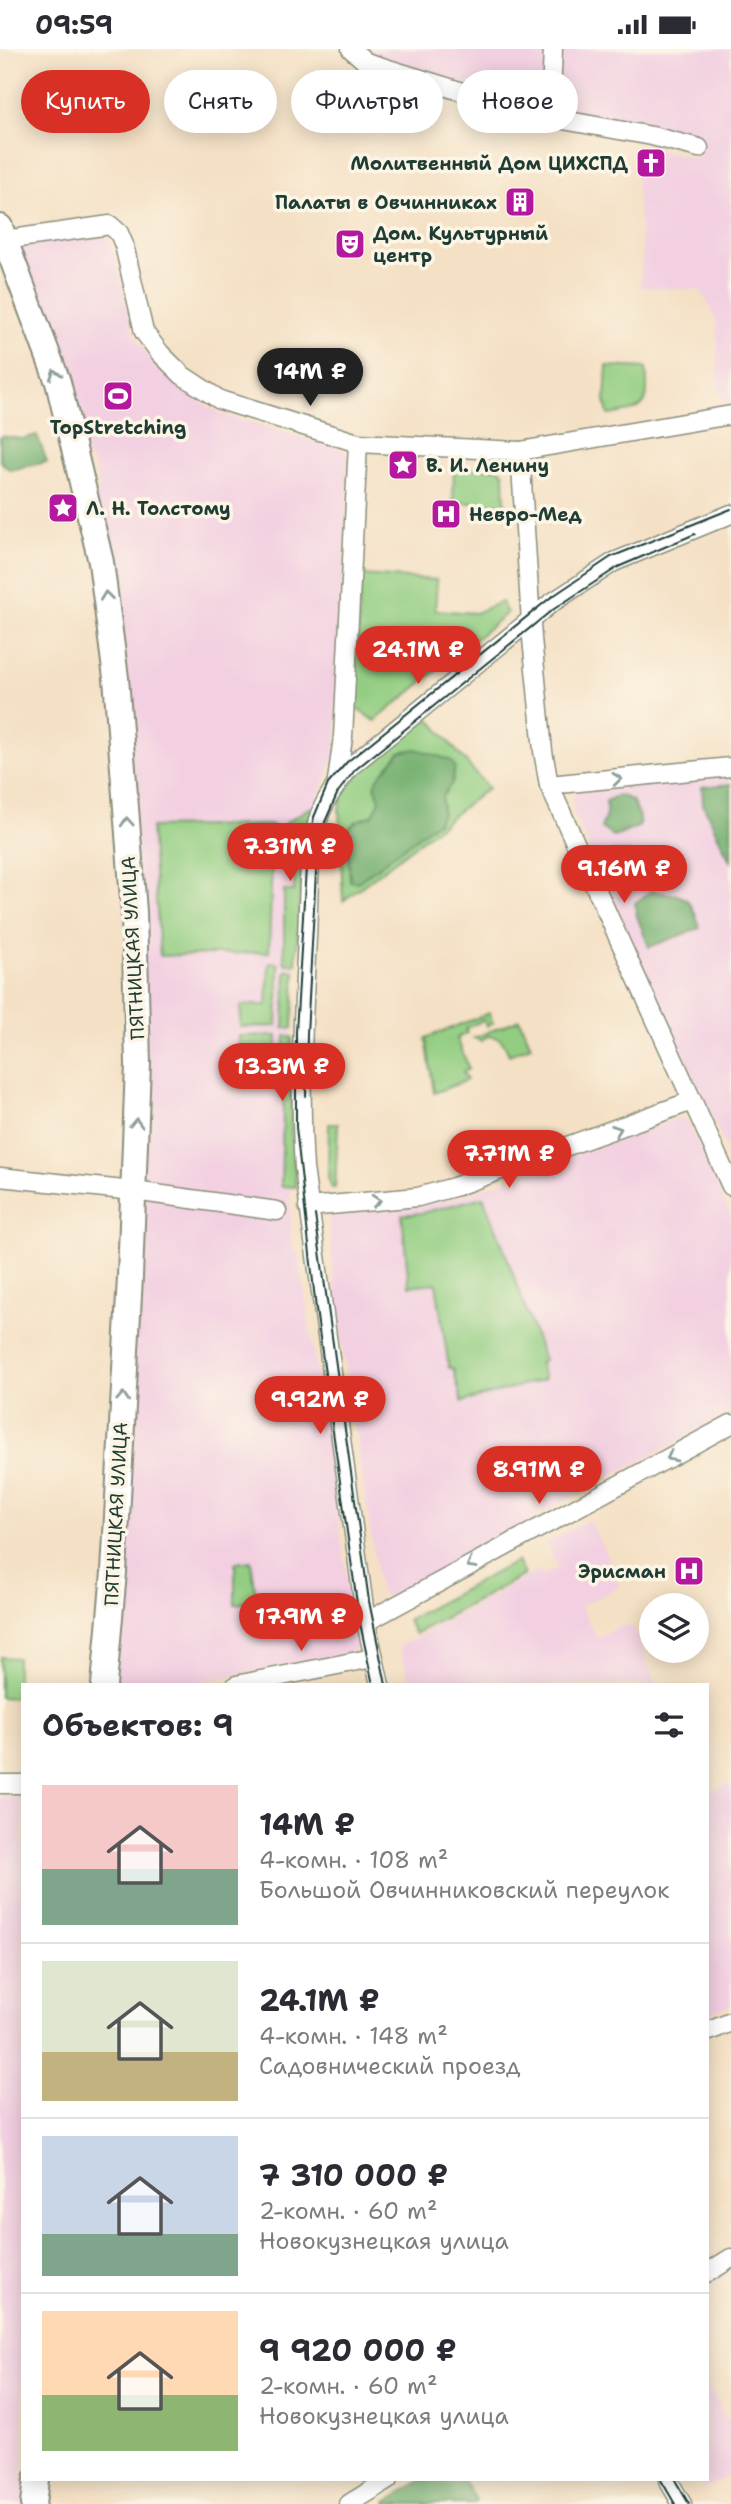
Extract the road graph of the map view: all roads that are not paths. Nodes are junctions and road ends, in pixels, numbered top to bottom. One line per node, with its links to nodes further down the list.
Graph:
1 (351, 49): 4 (street)
2 (553, 49): 3 (street)
3 (552, 70)
4 (457, 90)
5 (578, 123): 6 (street)
6 (699, 148)
7 (2, 233): 9 (street); 24 (street, ПЯТНИЦКАЯ УЛИЦА, one-way to 7)
8 (731, 415): 10 (street)
9 (358, 443): 10 (street); 14 (street)
10 (520, 451): 12 (street)
11 (731, 514): 12 (street)
12 (531, 619): 14 (street); 15 (street)
13 (731, 767): 15 (street, one-way to 13)
14 (336, 785): 19 (street)
15 (549, 785): 16 (street)
16 (692, 1101): 18 (street); 19 (street, one-way to 16)
17 (0, 1177): 20 (street)
18 (731, 1186)
19 (308, 1207): 22 (street)
20 (277, 1211)
21 (731, 1424): 22 (street, one-way to 22)
22 (366, 1622): 23 (street)
23 (373, 1658): 25 (street); 26 (street)
24 (104, 1683)
25 (246, 1683)
26 (379, 1683)
27 (0, 1783): 28 (street)
28 (21, 1783)
29 (731, 2022): 30 (street)
30 (709, 2031)
31 (731, 2258): 32 (street)
32 (709, 2272)
33 (36, 2481): 36 (street)
34 (385, 2481): 37 (street)
35 (669, 2481): 38 (street)
36 (33, 2504)
37 (349, 2504)
38 (682, 2504)

